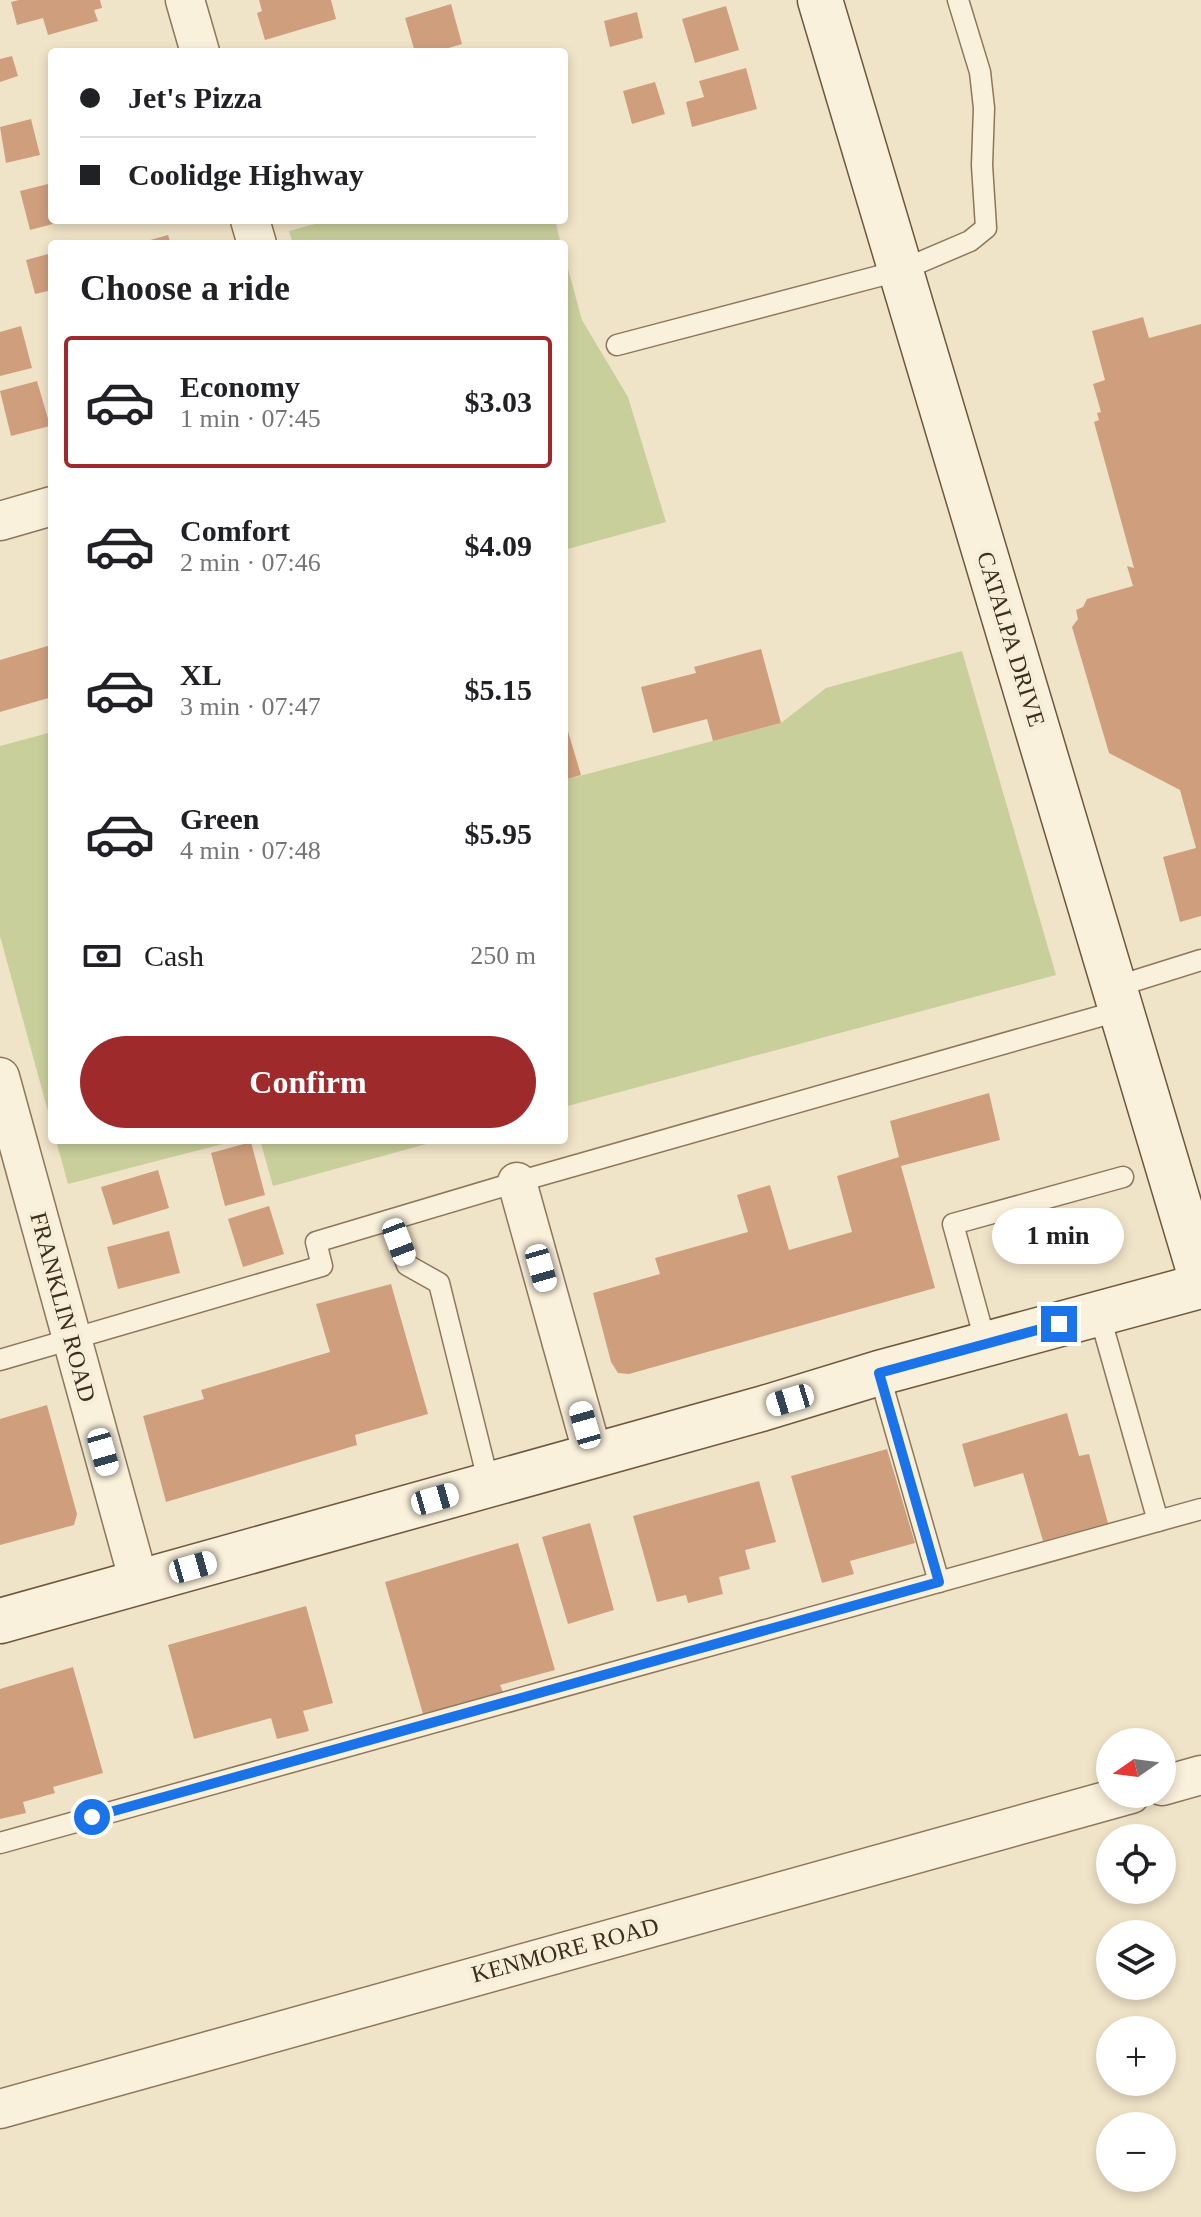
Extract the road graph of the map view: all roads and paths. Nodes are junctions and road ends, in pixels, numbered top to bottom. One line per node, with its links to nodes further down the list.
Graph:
1 (185, 0): 4 (street)
2 (820, 0): 5 (street, CATALPA DRIVE)
3 (958, 0): 5 (lane)
4 (199, 48)
5 (902, 270): 6 (lane); 10 (street, CATALPA DRIVE)
6 (617, 345)
7 (48, 507): 8 (street)
8 (0, 521)
9 (1201, 960): 10 (lane)
10 (1118, 998): 13 (lane); 15 (street, CATALPA DRIVE)
11 (0, 1077): 18 (street, FRANKLIN ROAD)
12 (1123, 1177): 19 (lane)
13 (517, 1182): 14 (lane); 22 (street)
14 (391, 1220): 18 (lane); 23 (lane)
15 (1201, 1278)
16 (1201, 1286): 17 (street)
17 (1099, 1313): 19 (street); 25 (lane)
18 (71, 1340): 20 (lane); 26 (street, FRANKLIN ROAD)
19 (986, 1344): 21 (street)
20 (0, 1360)
21 (879, 1373): 22 (street); 27 (lane)
22 (593, 1455): 23 (street)
23 (489, 1484): 26 (street)
24 (1201, 1509): 25 (lane)
25 (1158, 1521): 27 (lane)
26 (139, 1582): 28 (street)
27 (939, 1582): 32 (lane)
28 (0, 1621)
29 (1201, 1775): 30 (street)
30 (1176, 1782)
31 (1096, 1804): 33 (street, KENMORE ROAD)
32 (0, 1843)
33 (0, 2109)

